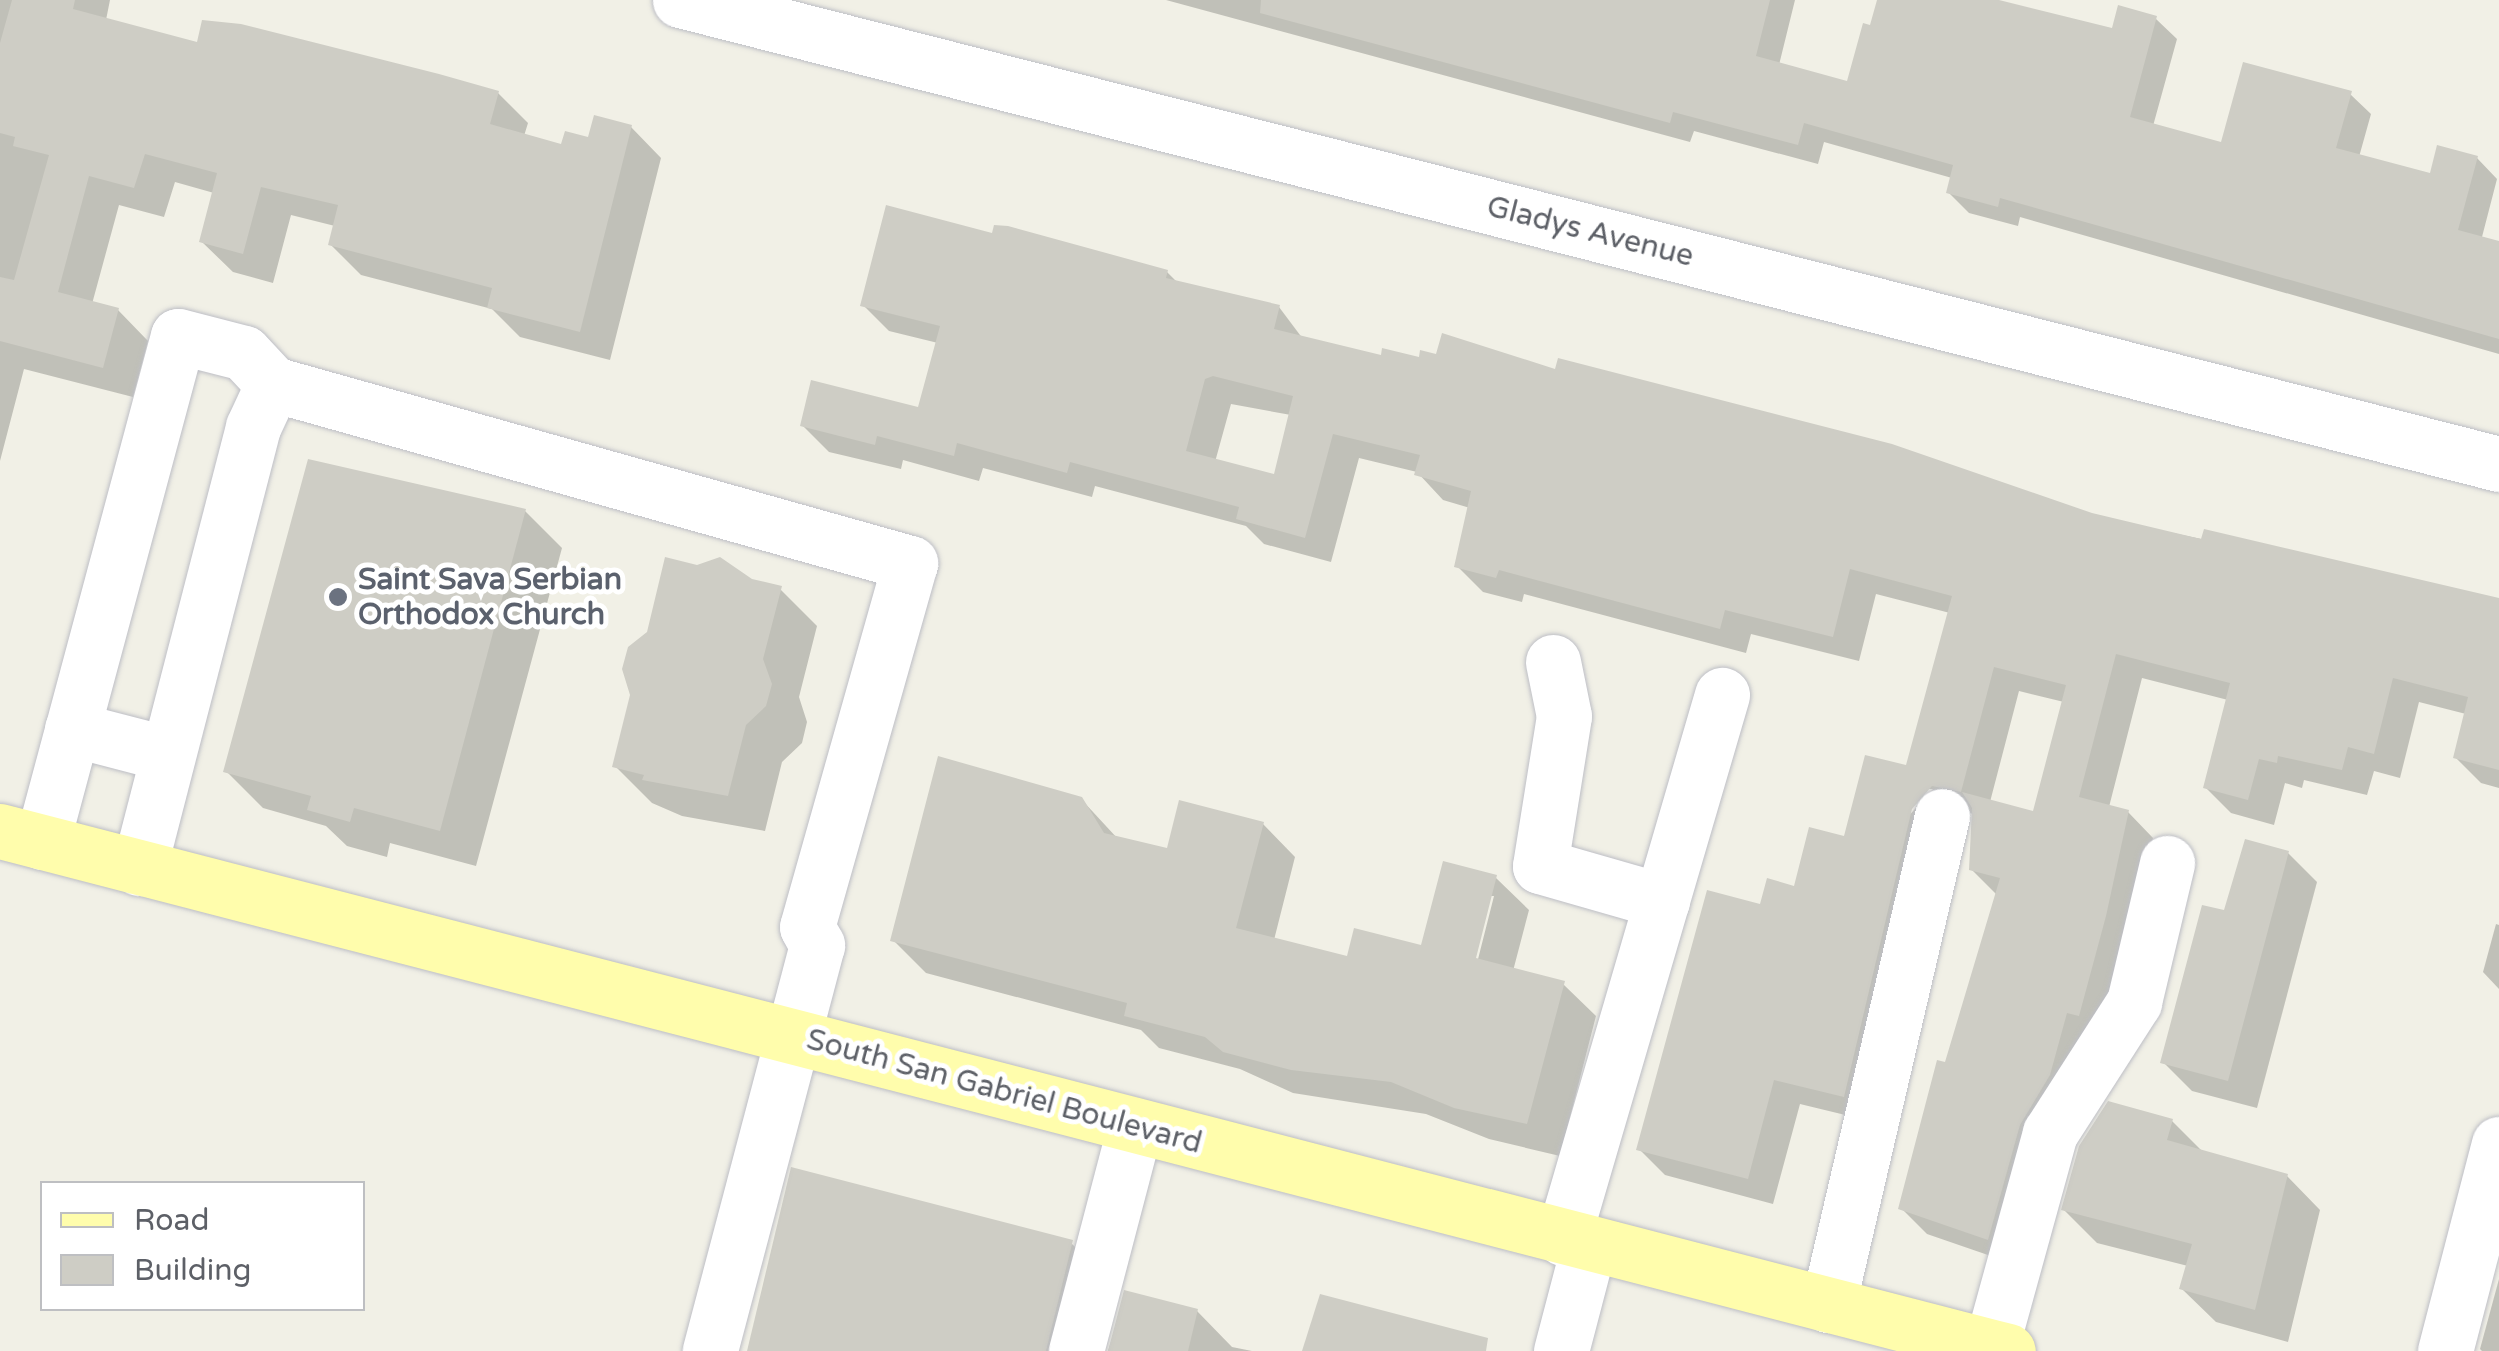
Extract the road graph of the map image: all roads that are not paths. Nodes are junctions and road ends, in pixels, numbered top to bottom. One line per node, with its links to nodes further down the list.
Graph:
1 (680, 0): 3 (street, Gladys Avenue)
2 (273, 384): 6 (street); 7 (street); 13 (street)
3 (2499, 464)
4 (1554, 662): 12 (street)
5 (1722, 695): 12 (street)
6 (72, 729): 7 (street); 9 (street)
7 (168, 754): 11 (street)
8 (1942, 816): 17 (street)
9 (21, 836): 11 (main road, South San Gabriel Boulevard)
10 (2168, 863): 18 (street)
11 (138, 868): 13 (main road, South San Gabriel Boulevard)
12 (1662, 901): 16 (street)
13 (777, 1033): 14 (main road, South San Gabriel Boulevard); 19 (street)
14 (1135, 1126): 16 (main road, South San Gabriel Boulevard); 20 (street)
15 (2499, 1144): 22 (street)
16 (1576, 1241): 17 (main road, South San Gabriel Boulevard); 21 (street)
17 (1828, 1305): 18 (main road, South San Gabriel Boulevard)
18 (2000, 1349)
19 (710, 1351)
20 (1076, 1351)
21 (1561, 1351)
22 (2445, 1351)

